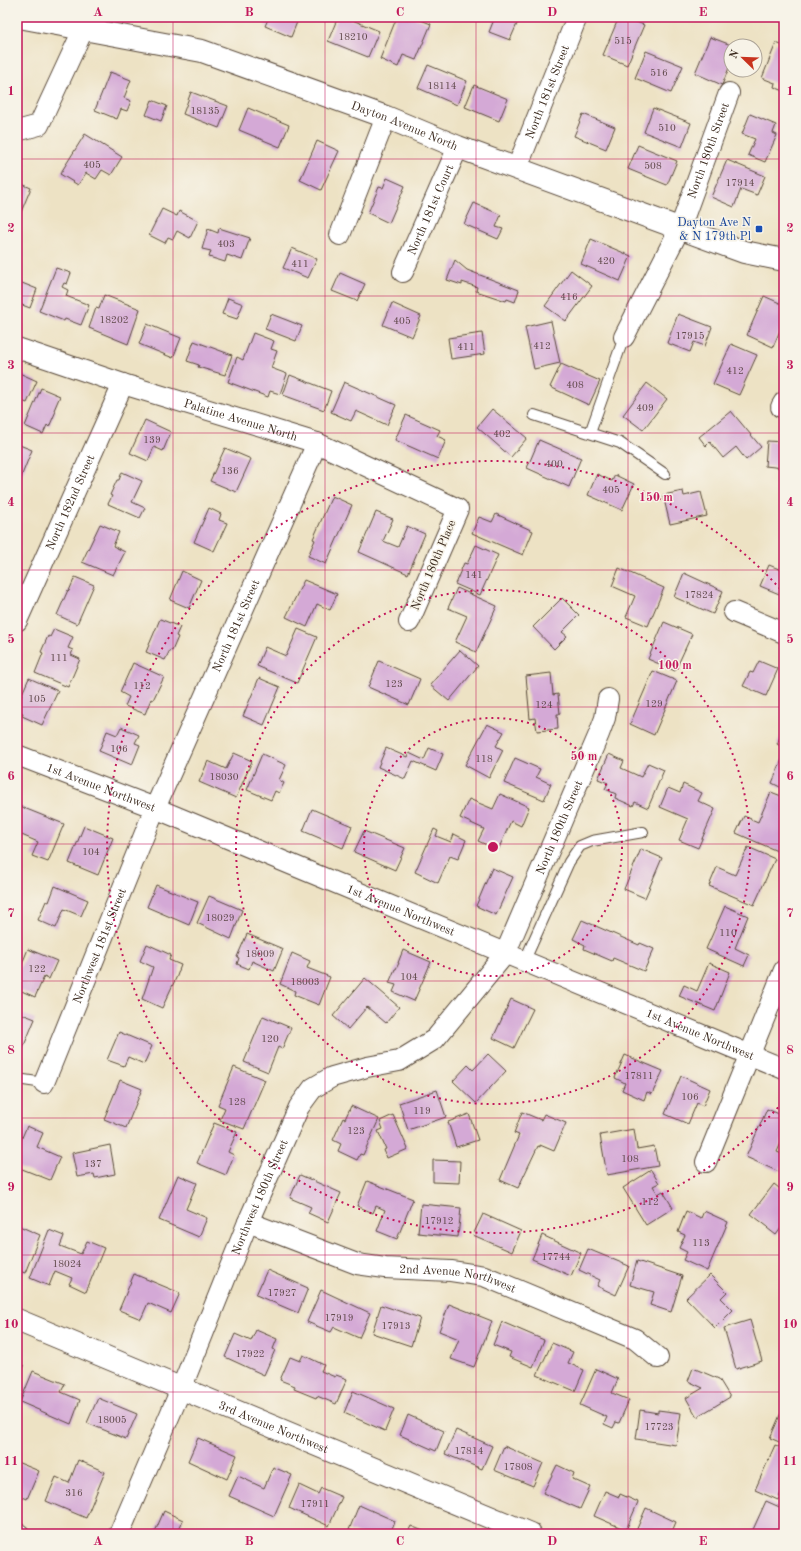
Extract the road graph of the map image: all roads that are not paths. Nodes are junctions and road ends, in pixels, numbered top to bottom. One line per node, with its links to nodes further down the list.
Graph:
1 (19, 17): 3 (street, Dayton Avenue North)
2 (577, 17): 8 (street, North 181st Street)
3 (82, 30): 5 (street, Dayton Avenue North); 6 (street)
4 (729, 93): 9 (street, North 180th Street)
5 (386, 117): 7 (street, Dayton Avenue North); 10 (street)
6 (17, 131)
7 (458, 147): 8 (street, Dayton Avenue North); 12 (street, North 181st Court)
8 (517, 168): 9 (street, Dayton Avenue North)
9 (680, 228): 11 (street, Dayton Avenue North); 13 (street, North 180th Street)
10 (340, 235)
11 (784, 260)
12 (403, 272)
13 (624, 337): 17 (lane)
14 (17, 348): 15 (street, Palatine Avenue North)
15 (123, 384): 18 (street, Palatine Avenue North); 22 (street, North 182nd Street)
16 (534, 415): 17 (lane)
17 (590, 433): 19 (lane)
18 (317, 443): 20 (street, Palatine Avenue North); 27 (street, North 181st Street)
19 (665, 474)
20 (458, 509): 23 (street, North 180th Place)
21 (734, 612): 24 (street)
22 (17, 621)
23 (409, 622)
24 (784, 633)
25 (608, 699): 29 (street, North 180th Street)
26 (17, 755): 27 (street, 1st Avenue Northwest)
27 (155, 808): 29 (street, 1st Avenue Northwest); 35 (street, Northwest 181st Street)
28 (643, 832): 30 (lane)
29 (505, 954): 30 (street, 1st Avenue Northwest); 37 (street, Northwest 180th Street)
30 (524, 962): 32 (street, 1st Avenue Northwest)
31 (784, 970): 32 (street)
32 (749, 1055): 33 (street, 1st Avenue Northwest); 36 (street)
33 (784, 1069)
34 (17, 1079): 35 (lane)
35 (44, 1083)
36 (706, 1162)
37 (248, 1222): 39 (street, 2nd Avenue Northwest); 40 (street, Northwest 180th Street)
38 (17, 1320): 40 (street, 3rd Avenue Northwest)
39 (658, 1358)
40 (181, 1389): 41 (street, Northwest 180th Street); 42 (street, 3rd Avenue Northwest)
41 (119, 1534)
42 (530, 1534)

